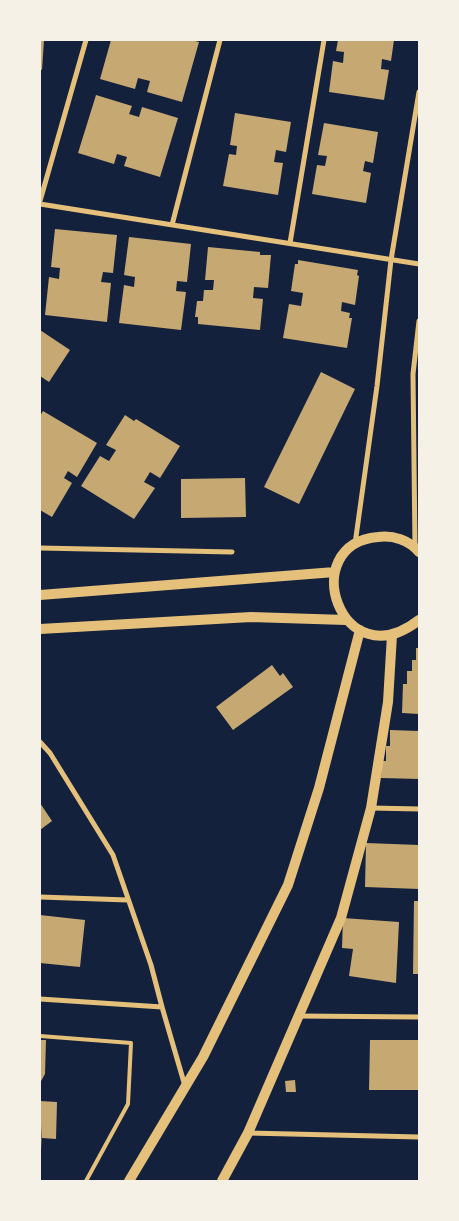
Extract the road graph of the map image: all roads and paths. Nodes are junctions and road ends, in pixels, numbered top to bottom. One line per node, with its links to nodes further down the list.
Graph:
1 (86, 40): 5 (street)
2 (220, 40): 6 (street)
3 (324, 40): 7 (street)
4 (419, 92): 8 (street)
5 (40, 202): 6 (street)
6 (172, 225): 7 (street)
7 (290, 244): 8 (street)
8 (392, 260): 9 (street); 13 (street)
9 (419, 264)
10 (419, 321): 11 (street)
11 (413, 374): 12 (street); 15 (street)
12 (419, 375)
13 (355, 544): 15 (main road); 17 (main road)
14 (40, 548): 16 (street)
15 (417, 550)
16 (232, 552)
17 (335, 572): 18 (main road); 19 (main road)
18 (40, 595)
19 (346, 620): 21 (main road); 22 (main road)
20 (419, 620): 23 (main road)
21 (40, 629)
22 (360, 630): 23 (main road); 34 (main road)
23 (392, 635): 25 (main road)
24 (40, 742): 28 (street)
25 (371, 808): 26 (street); 31 (main road)
26 (419, 809)
27 (40, 897): 28 (street)
28 (128, 900): 30 (street)
29 (40, 999): 30 (street)
30 (162, 1007): 34 (street)
31 (298, 1016): 32 (street); 35 (main road)
32 (419, 1017)
33 (40, 1036): 37 (lane)
34 (185, 1087): 38 (main road)
35 (248, 1133): 36 (street); 39 (main road)
36 (419, 1137)
37 (86, 1181)
38 (129, 1181)
39 (222, 1181)

